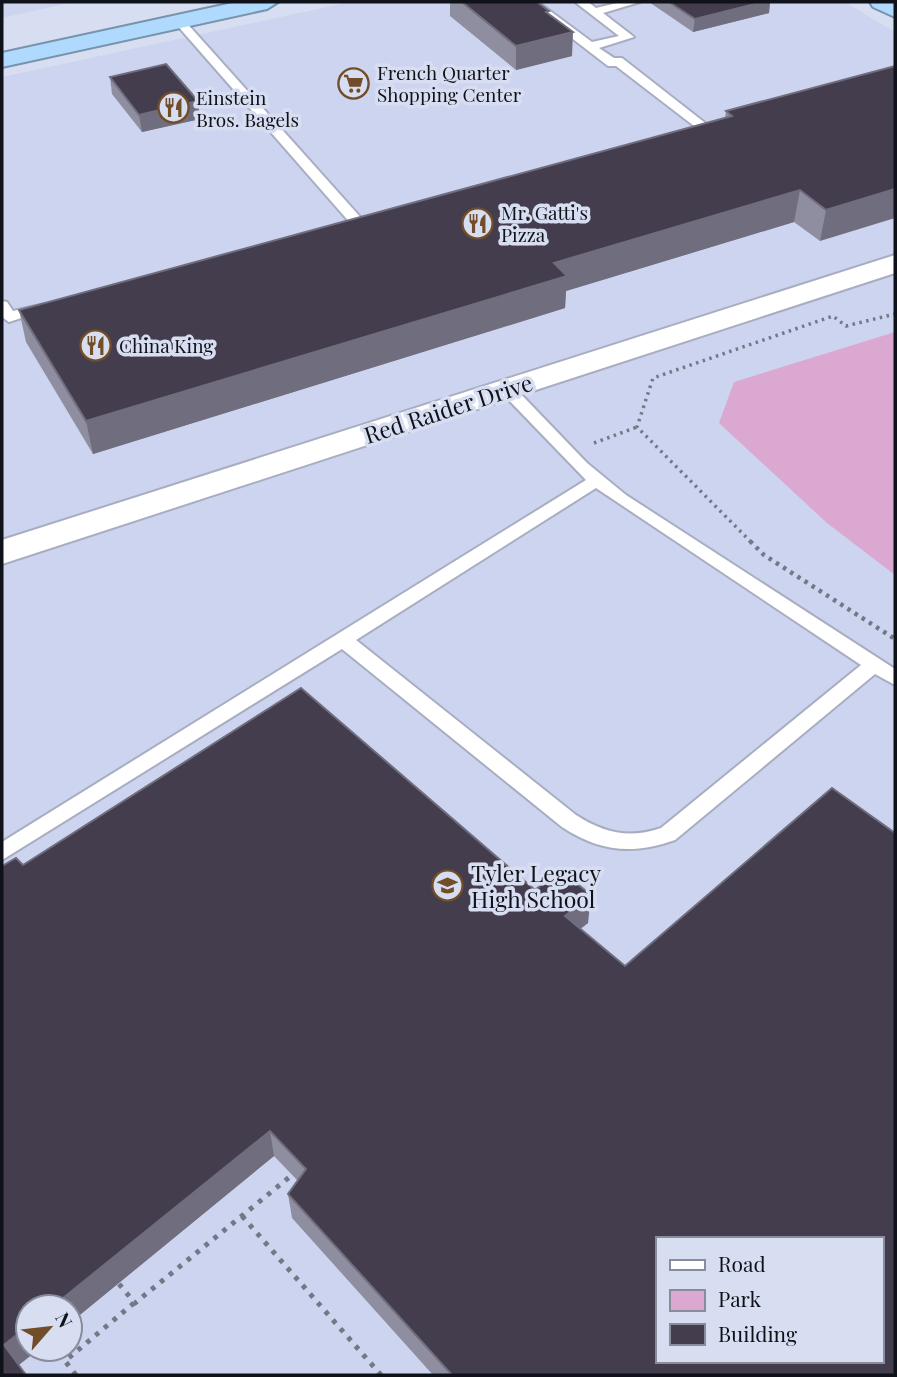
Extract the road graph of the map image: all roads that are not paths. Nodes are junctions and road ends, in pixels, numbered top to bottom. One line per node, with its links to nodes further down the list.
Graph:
1 (161, 2): 10 (highway)
2 (267, 2): 9 (highway)
3 (531, 2): 13 (lane)
4 (581, 2): 8 (lane)
5 (634, 2): 8 (lane)
6 (881, 2): 7 (highway)
7 (895, 10)
8 (594, 12): 13 (lane)
9 (180, 22): 14 (highway); 16 (lane)
10 (54, 26): 11 (highway); 12 (highway)
11 (2, 37)
12 (2, 45)
13 (591, 46): 15 (lane)
14 (2, 60)
15 (703, 126)
16 (357, 222)
17 (895, 264): 20 (street, Red Raider Drive)
18 (63, 303): 19 (lane)
19 (2, 305)
20 (507, 389): 21 (lane); 22 (street, Red Raider Drive)
21 (596, 481): 23 (lane); 24 (lane)
22 (2, 552)
23 (342, 639): 24 (lane); 26 (lane)
24 (874, 664): 25 (lane)
25 (895, 678)
26 (2, 852)

